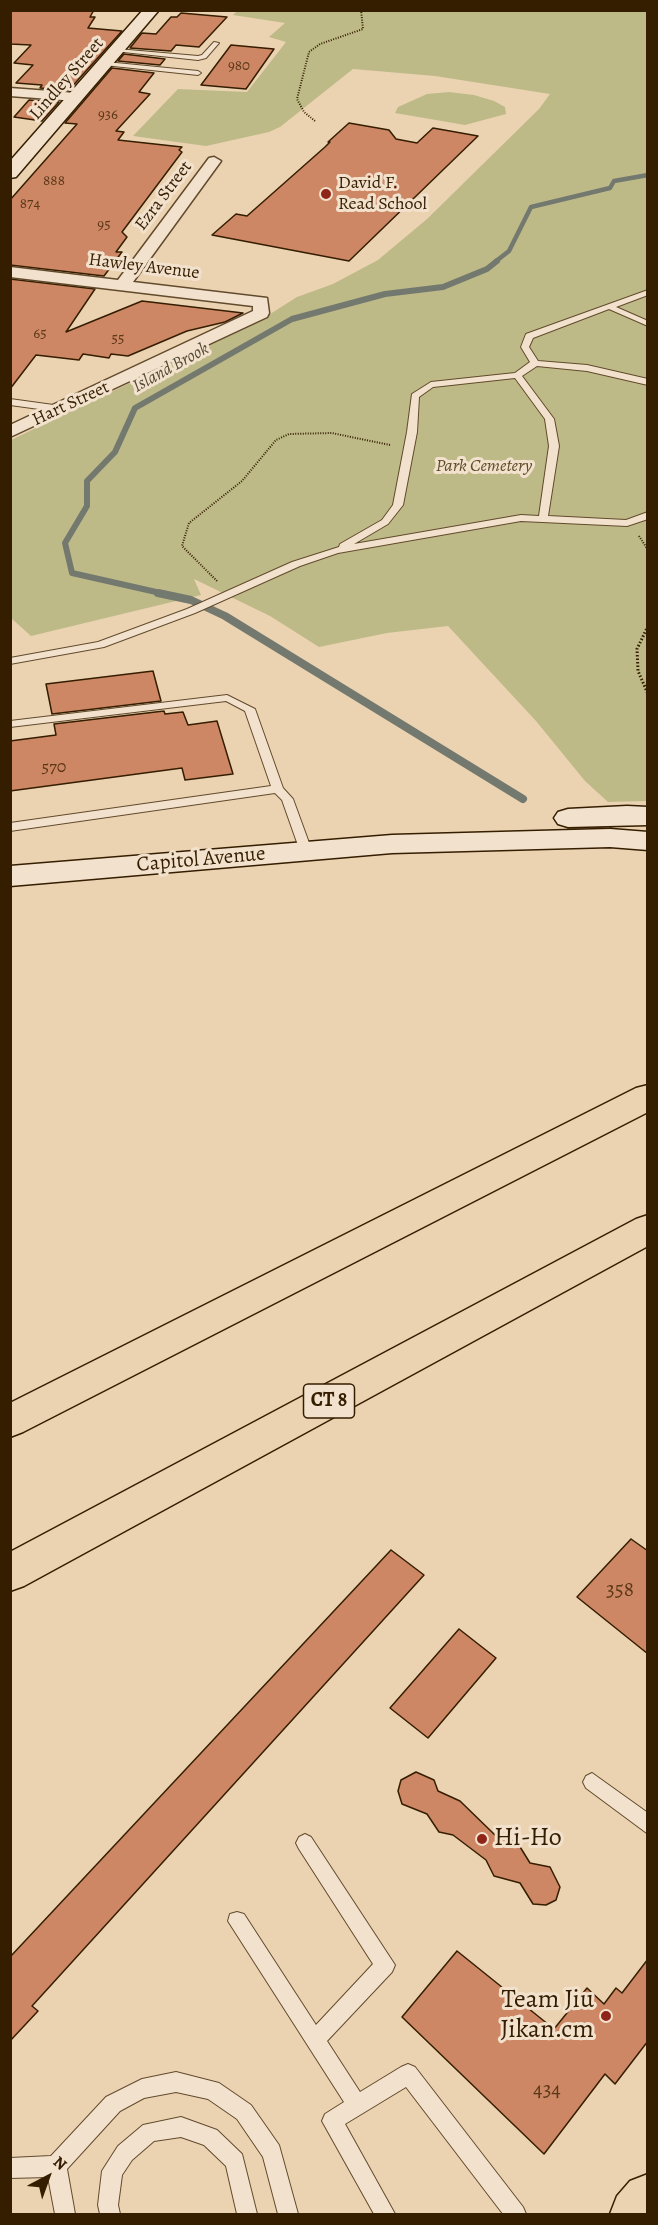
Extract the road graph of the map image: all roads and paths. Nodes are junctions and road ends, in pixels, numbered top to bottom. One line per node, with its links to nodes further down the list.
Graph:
1 (152, 10): 4 (main road, Lindley Street)
2 (361, 10): 8 (path)
3 (216, 44): 4 (lane)
4 (112, 57): 5 (lane); 7 (main road, Lindley Street)
5 (198, 73)
6 (10, 92): 7 (street)
7 (76, 98): 10 (main road, Lindley Street)
8 (315, 121)
9 (214, 161): 12 (street, Ezra Street)
10 (10, 173)
11 (10, 272): 12 (street, Hawley Avenue)
12 (123, 284): 15 (street, Hawley Avenue)
13 (648, 292): 14 (lane)
14 (610, 307): 16 (lane); 17 (lane)
15 (261, 313): 21 (street, Hart Street)
16 (648, 324)
17 (535, 363): 18 (lane); 19 (lane)
18 (517, 375): 23 (lane); 25 (lane)
19 (648, 382)
20 (10, 402): 21 (lane)
21 (61, 409): 22 (street, Hart Street)
22 (10, 432)
23 (408, 450): 26 (lane); 27 (path)
24 (648, 515): 25 (lane)
25 (543, 519): 26 (lane)
26 (336, 550): 27 (lane)
27 (233, 593): 29 (lane)
28 (648, 626): 30 (path)
29 (10, 661)
30 (648, 694)
31 (10, 724): 32 (lane)
32 (278, 789): 34 (lane); 37 (lane)
33 (648, 816): 36 (main road, Capitol Avenue)
34 (10, 826)
35 (648, 841): 36 (main road, Capitol Avenue)
36 (392, 844): 37 (main road, Capitol Avenue)
37 (306, 851): 38 (main road, Capitol Avenue)
38 (10, 876)
39 (648, 1097): 41 (main road)
40 (648, 1229): 42 (main road, CT 8)
41 (10, 1421)
42 (10, 1573)
43 (592, 1782): 44 (lane)
44 (648, 1825)
45 (305, 1843): 47 (lane)
46 (237, 1921): 47 (lane)
47 (315, 2040): 48 (lane)
48 (357, 2105): 56 (lane); 57 (lane)
49 (56, 2166): 50 (lane); 52 (lane); 55 (lane)
50 (10, 2168)
51 (648, 2199): 58 (main road)
52 (65, 2214)
53 (110, 2214): 54 (lane)
54 (247, 2214)
55 (288, 2214)
56 (385, 2214)
57 (516, 2214)
58 (635, 2214)

